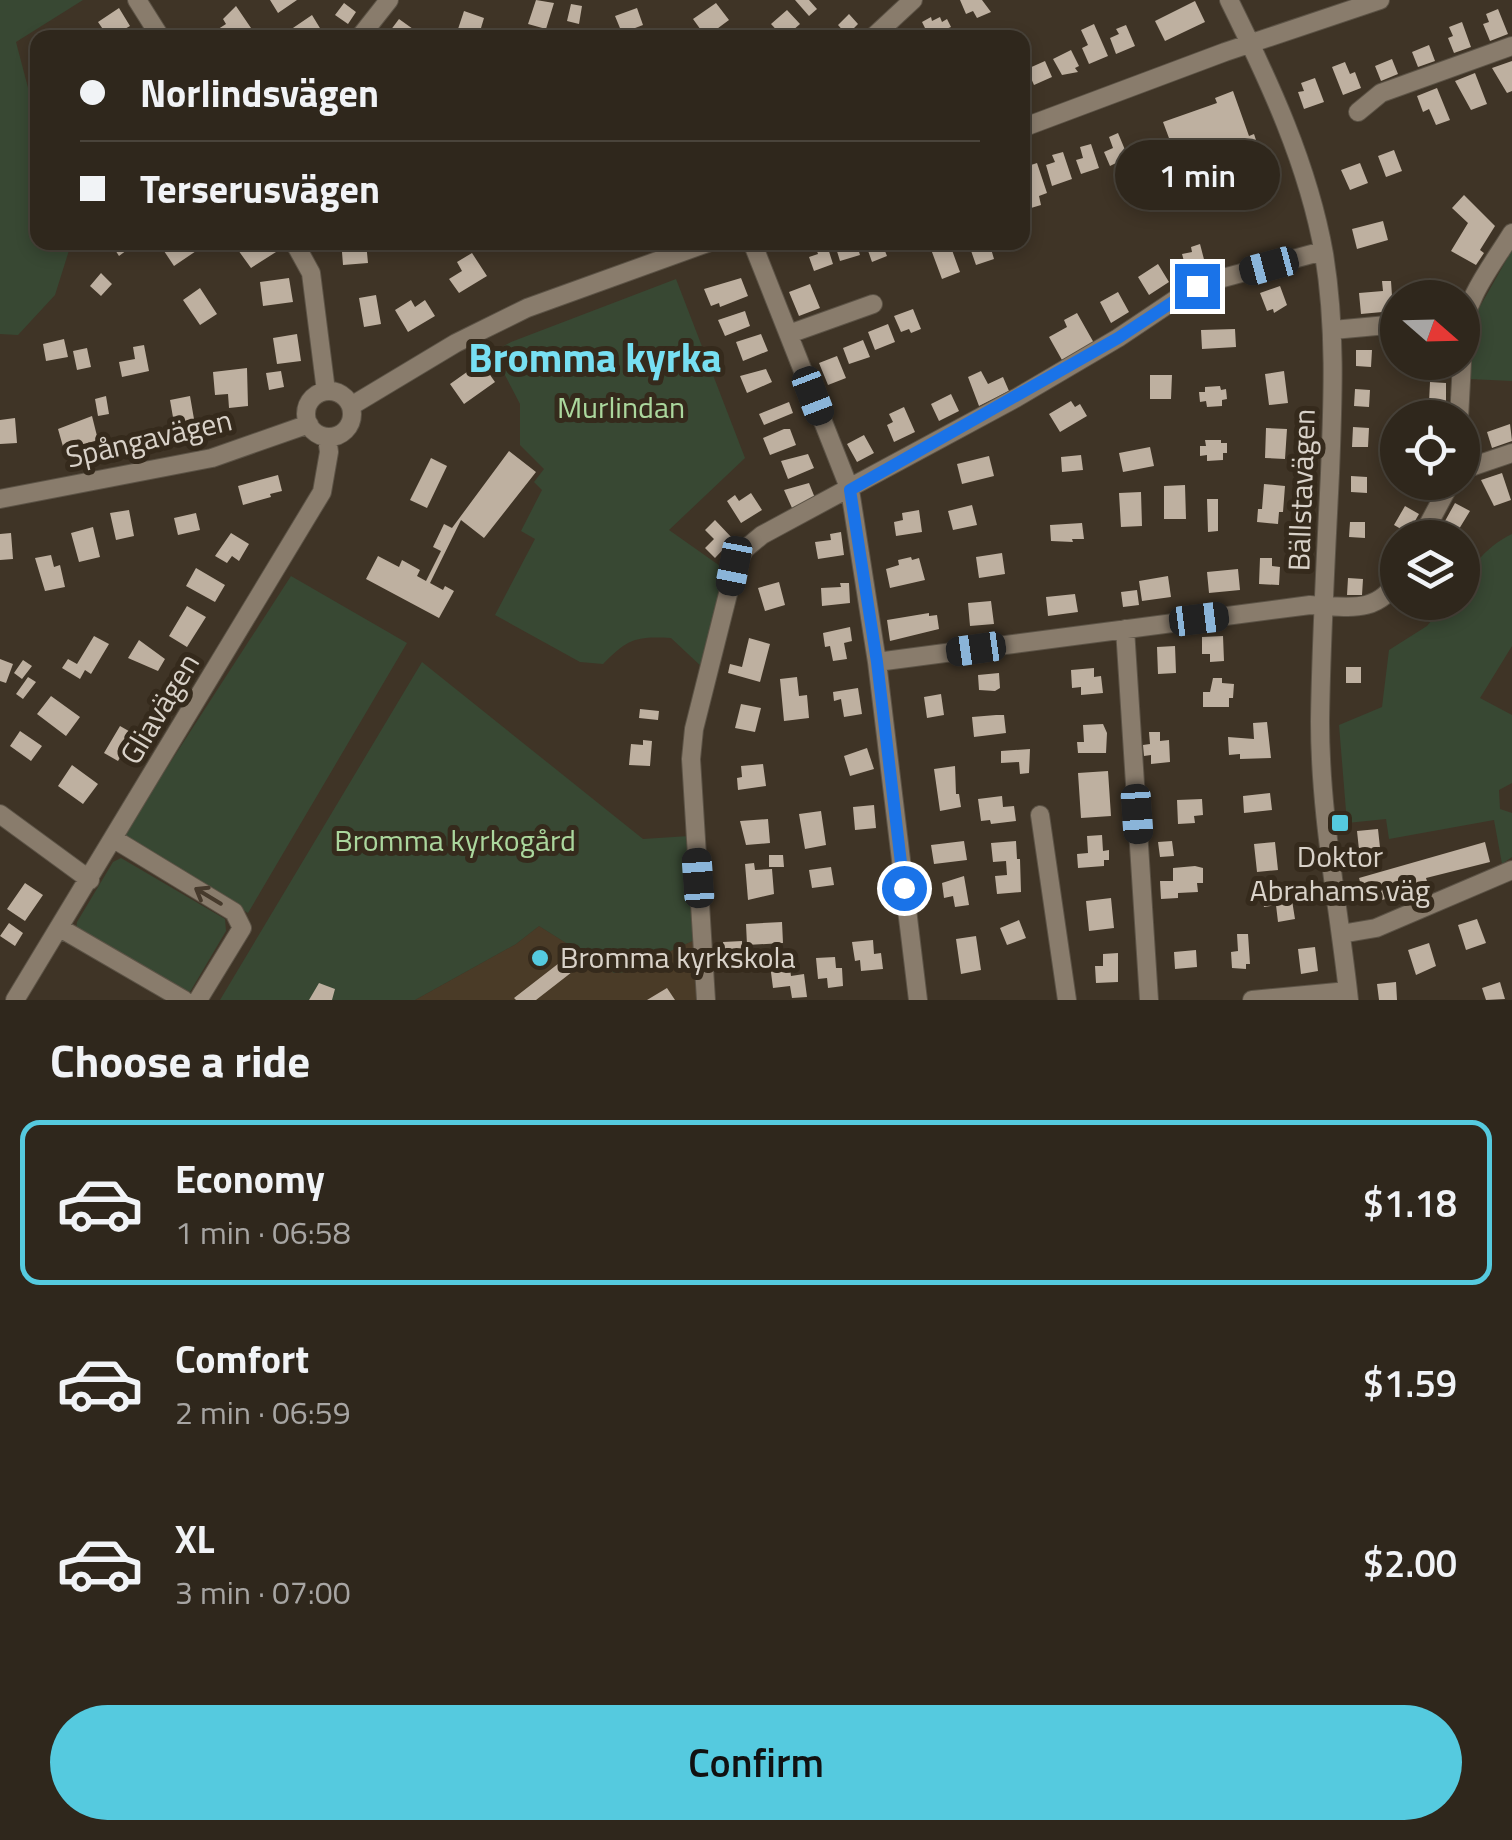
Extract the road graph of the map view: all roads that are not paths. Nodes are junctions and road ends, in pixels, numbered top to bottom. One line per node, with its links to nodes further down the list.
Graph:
1 (137, 0): 6 (street)
2 (389, 0): 7 (street)
3 (913, 0): 8 (street)
4 (1229, 0): 9 (street, Bällstavägen)
5 (1380, 0): 9 (street)
6 (156, 30)
7 (365, 30)
8 (881, 30)
9 (1252, 45): 12 (street); 17 (street, Bällstavägen)
10 (1512, 46): 11 (street)
11 (1358, 112)
12 (1030, 125)
13 (1512, 234): 18 (street)
14 (298, 250): 23 (street)
15 (688, 250): 24 (street)
16 (755, 250): 22 (street)
17 (1323, 251): 21 (street, Bällstavägen); 29 (street)
18 (1480, 288)
19 (874, 304): 22 (street)
20 (1380, 326): 21 (street)
21 (1333, 330): 32 (street, Bällstavägen)
22 (789, 334): 29 (street)
23 (326, 391): 24 (street); 25 (street)
24 (351, 406): 26 (street)
25 (308, 424): 26 (street); 30 (street, Spångavägen)
26 (327, 437): 37 (street, Gliavägen)
27 (1512, 454): 28 (street)
28 (1480, 464)
29 (850, 490): 34 (street); 46 (street)
30 (0, 499)
31 (1380, 600): 32 (street)
32 (1324, 605): 33 (street); 41 (street, Bällstavägen)
33 (1124, 629): 34 (street); 49 (street)
34 (877, 662): 47 (street)
35 (0, 814): 39 (street)
36 (1040, 815): 48 (street)
37 (114, 839): 39 (street, Gliavägen); 45 (street, one-way to 37)
38 (1512, 870): 41 (street)
39 (90, 880): 40 (street, Gliavägen)
40 (60, 928): 43 (street, Gliavägen); 44 (street)
41 (1340, 934): 42 (street, Bällstavägen)
42 (1348, 996): 50 (street)
43 (15, 1000)
44 (184, 1000)
45 (198, 1000)
46 (706, 1000)
47 (918, 1000)
48 (1068, 1000)
49 (1149, 1000)
50 (1252, 1000)

